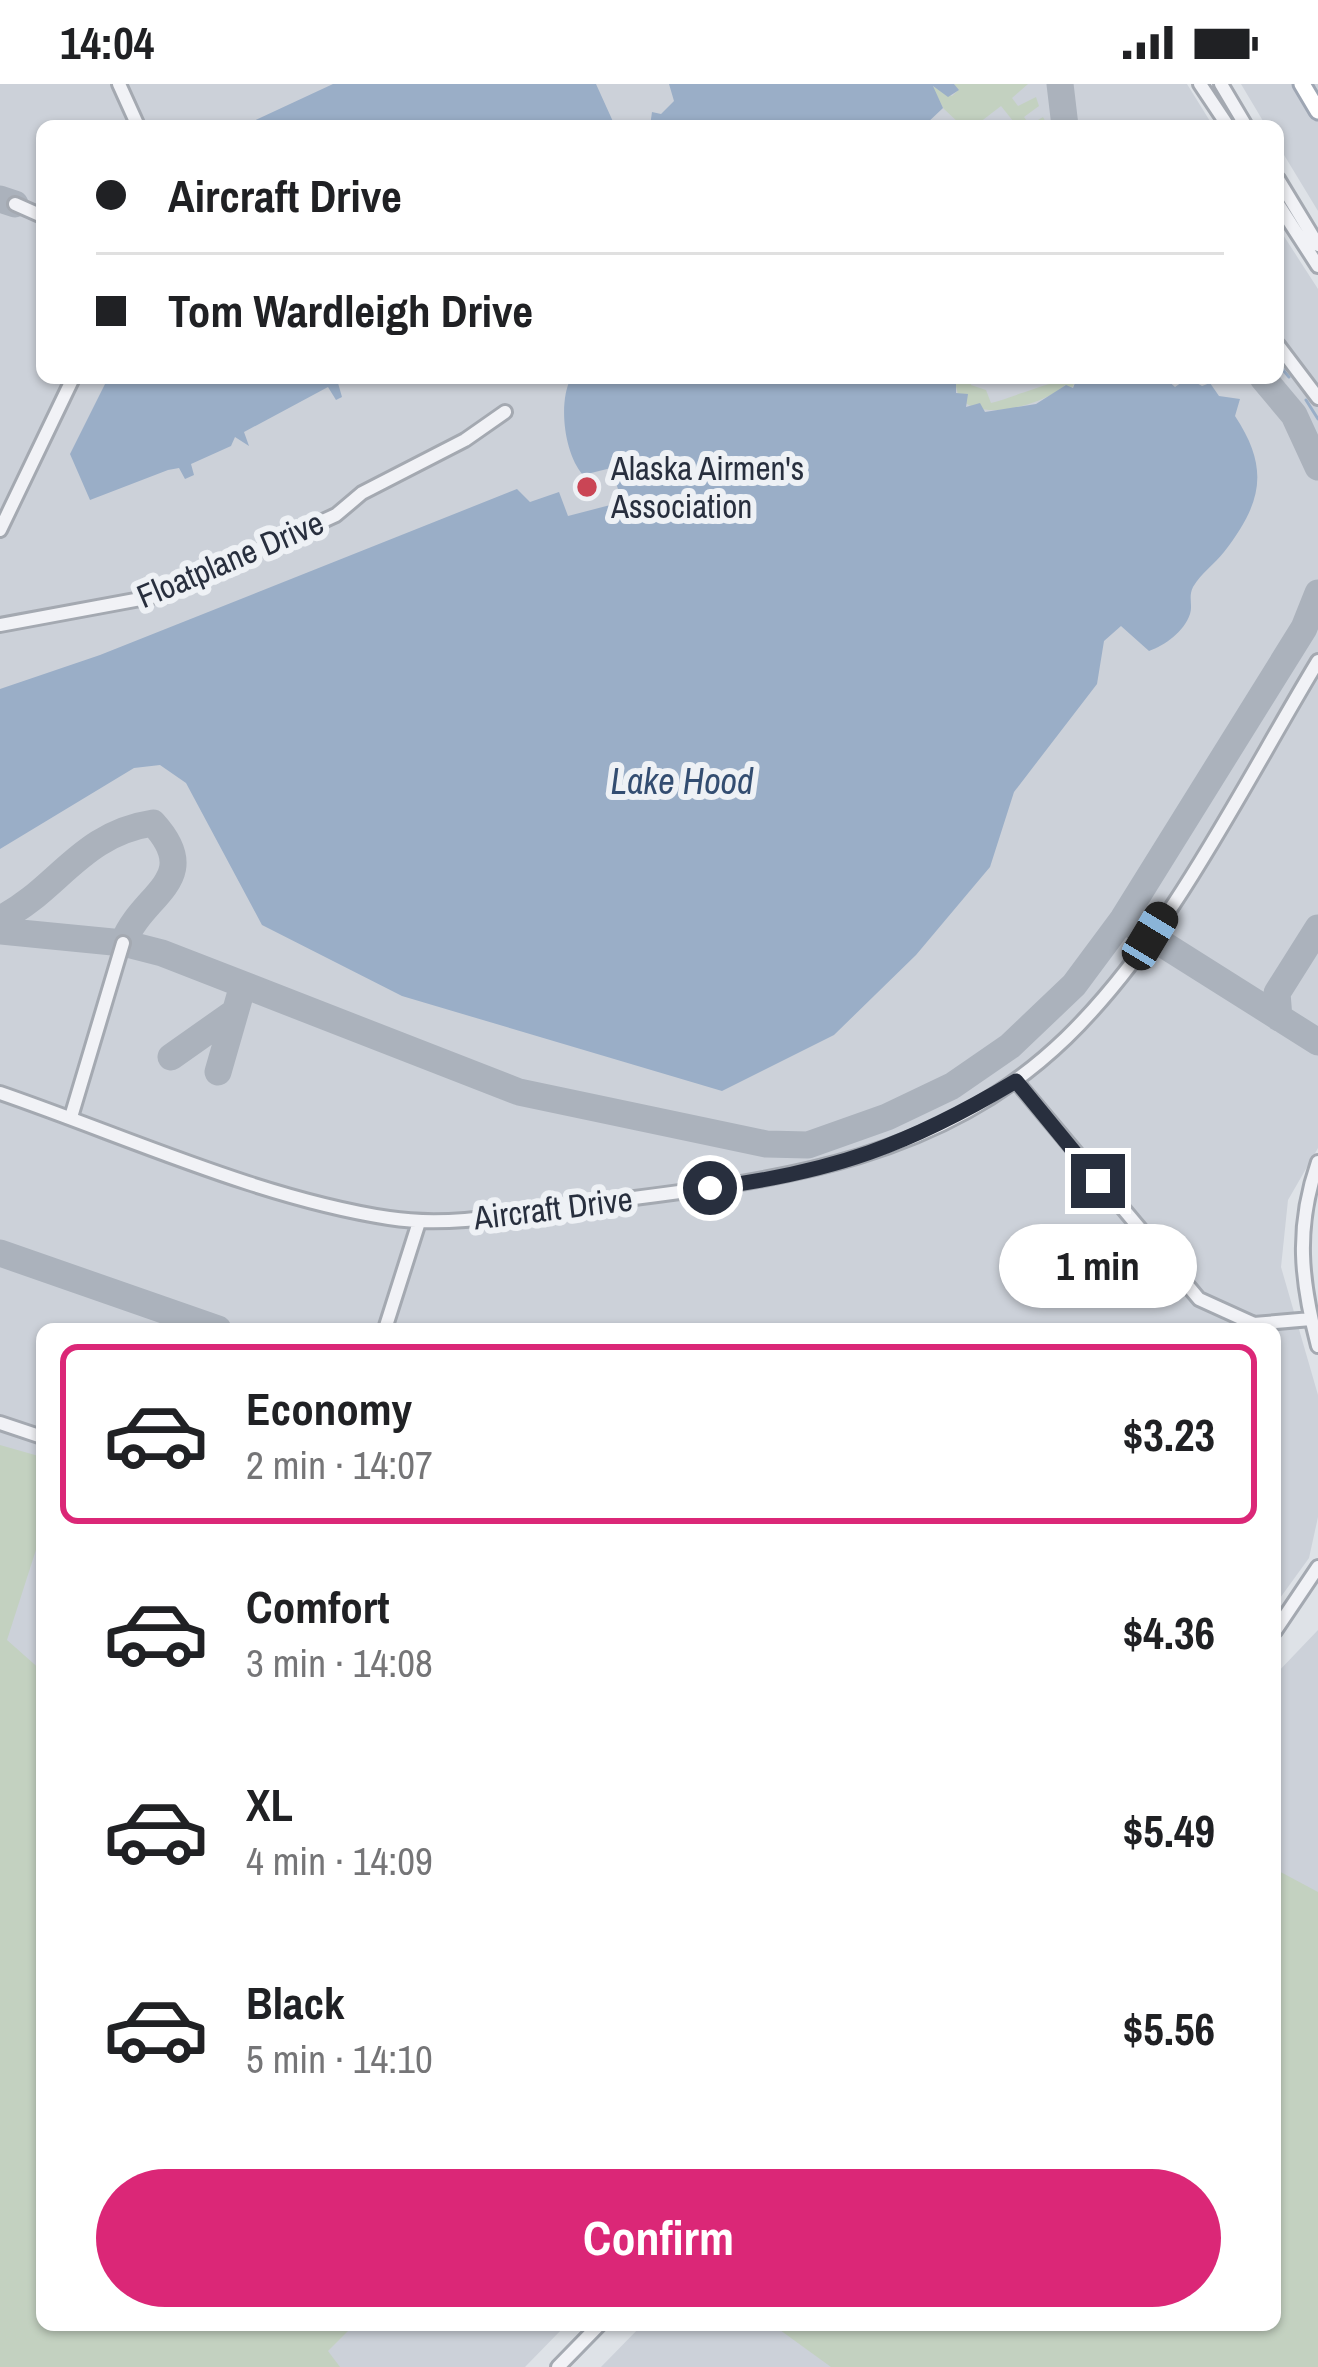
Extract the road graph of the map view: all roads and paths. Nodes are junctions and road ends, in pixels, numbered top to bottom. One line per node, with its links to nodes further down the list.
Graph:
1 (119, 84): 6 (street)
2 (1200, 84): 7 (street)
3 (1221, 84): 8 (street)
4 (1302, 84): 5 (main road)
5 (1318, 111)
6 (135, 120)
7 (1224, 120)
8 (1242, 120)
9 (1284, 189): 13 (street)
10 (15, 205): 12 (street)
11 (1284, 213): 14 (street)
12 (36, 214)
13 (1318, 245)
14 (1318, 266)
15 (1284, 353): 17 (street)
16 (70, 384): 19 (street)
17 (1318, 398)
18 (505, 412): 20 (street, Floatplane Drive)
19 (0, 530)
20 (0, 625)
21 (1318, 661): 23 (street, Aircraft Drive)
22 (123, 943): 25 (street)
23 (1016, 1081): 27 (street, Aircraft Drive); 30 (street)
24 (0, 1093): 25 (street, Aircraft Drive)
25 (71, 1118): 27 (street, Aircraft Drive)
26 (1318, 1162): 28 (street)
27 (419, 1222): 29 (street)
28 (1311, 1318): 31 (street); 32 (street)
29 (387, 1323)
30 (1252, 1323)
31 (1264, 1323)
32 (1318, 1346)
33 (0, 1423): 34 (street)
34 (36, 1435)
35 (1318, 1567): 36 (street)
36 (1281, 1622)
37 (593, 2331): 38 (street)
38 (558, 2367)

